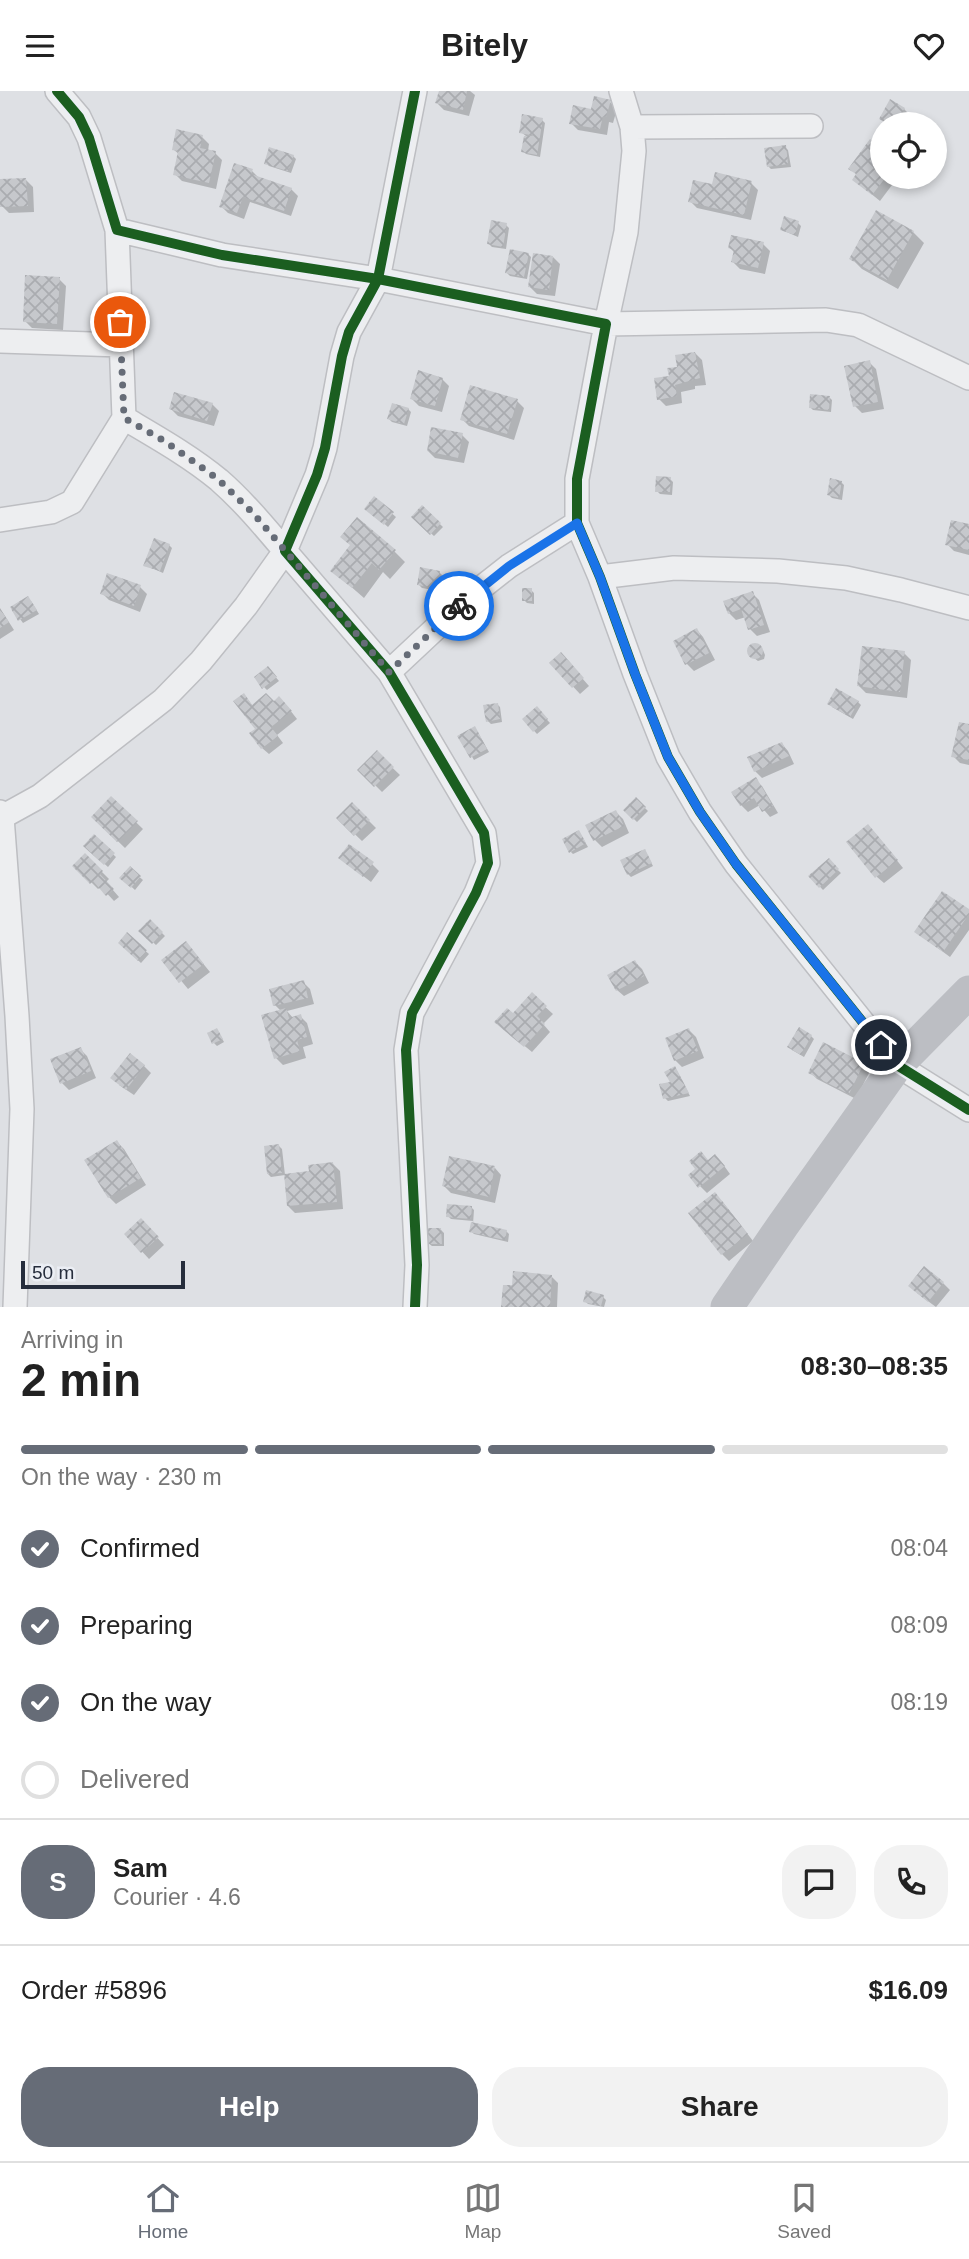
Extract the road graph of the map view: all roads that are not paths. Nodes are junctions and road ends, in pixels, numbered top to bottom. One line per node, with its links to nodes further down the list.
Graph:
1 (57, 91): 6 (street)
2 (415, 91): 7 (street)
3 (621, 91): 5 (street)
4 (811, 126): 5 (street)
5 (632, 127): 8 (street)
6 (117, 229): 7 (street); 10 (street)
7 (378, 279): 8 (street); 15 (street)
8 (606, 324): 11 (street); 14 (street)
9 (0, 341): 10 (street)
10 (121, 345): 12 (street)
11 (969, 378)
12 (124, 418): 13 (street); 15 (street)
13 (0, 520)
14 (577, 523): 16 (street); 18 (street)
15 (285, 551): 18 (street); 19 (street)
16 (600, 577): 17 (street); 21 (street)
17 (969, 608)
18 (389, 672): 24 (street)
19 (1, 815): 23 (street)
20 (969, 992): 21 (street)
21 (897, 1065): 22 (street); 25 (street)
22 (969, 1110)
23 (15, 1307)
24 (415, 1307)
25 (727, 1307)

